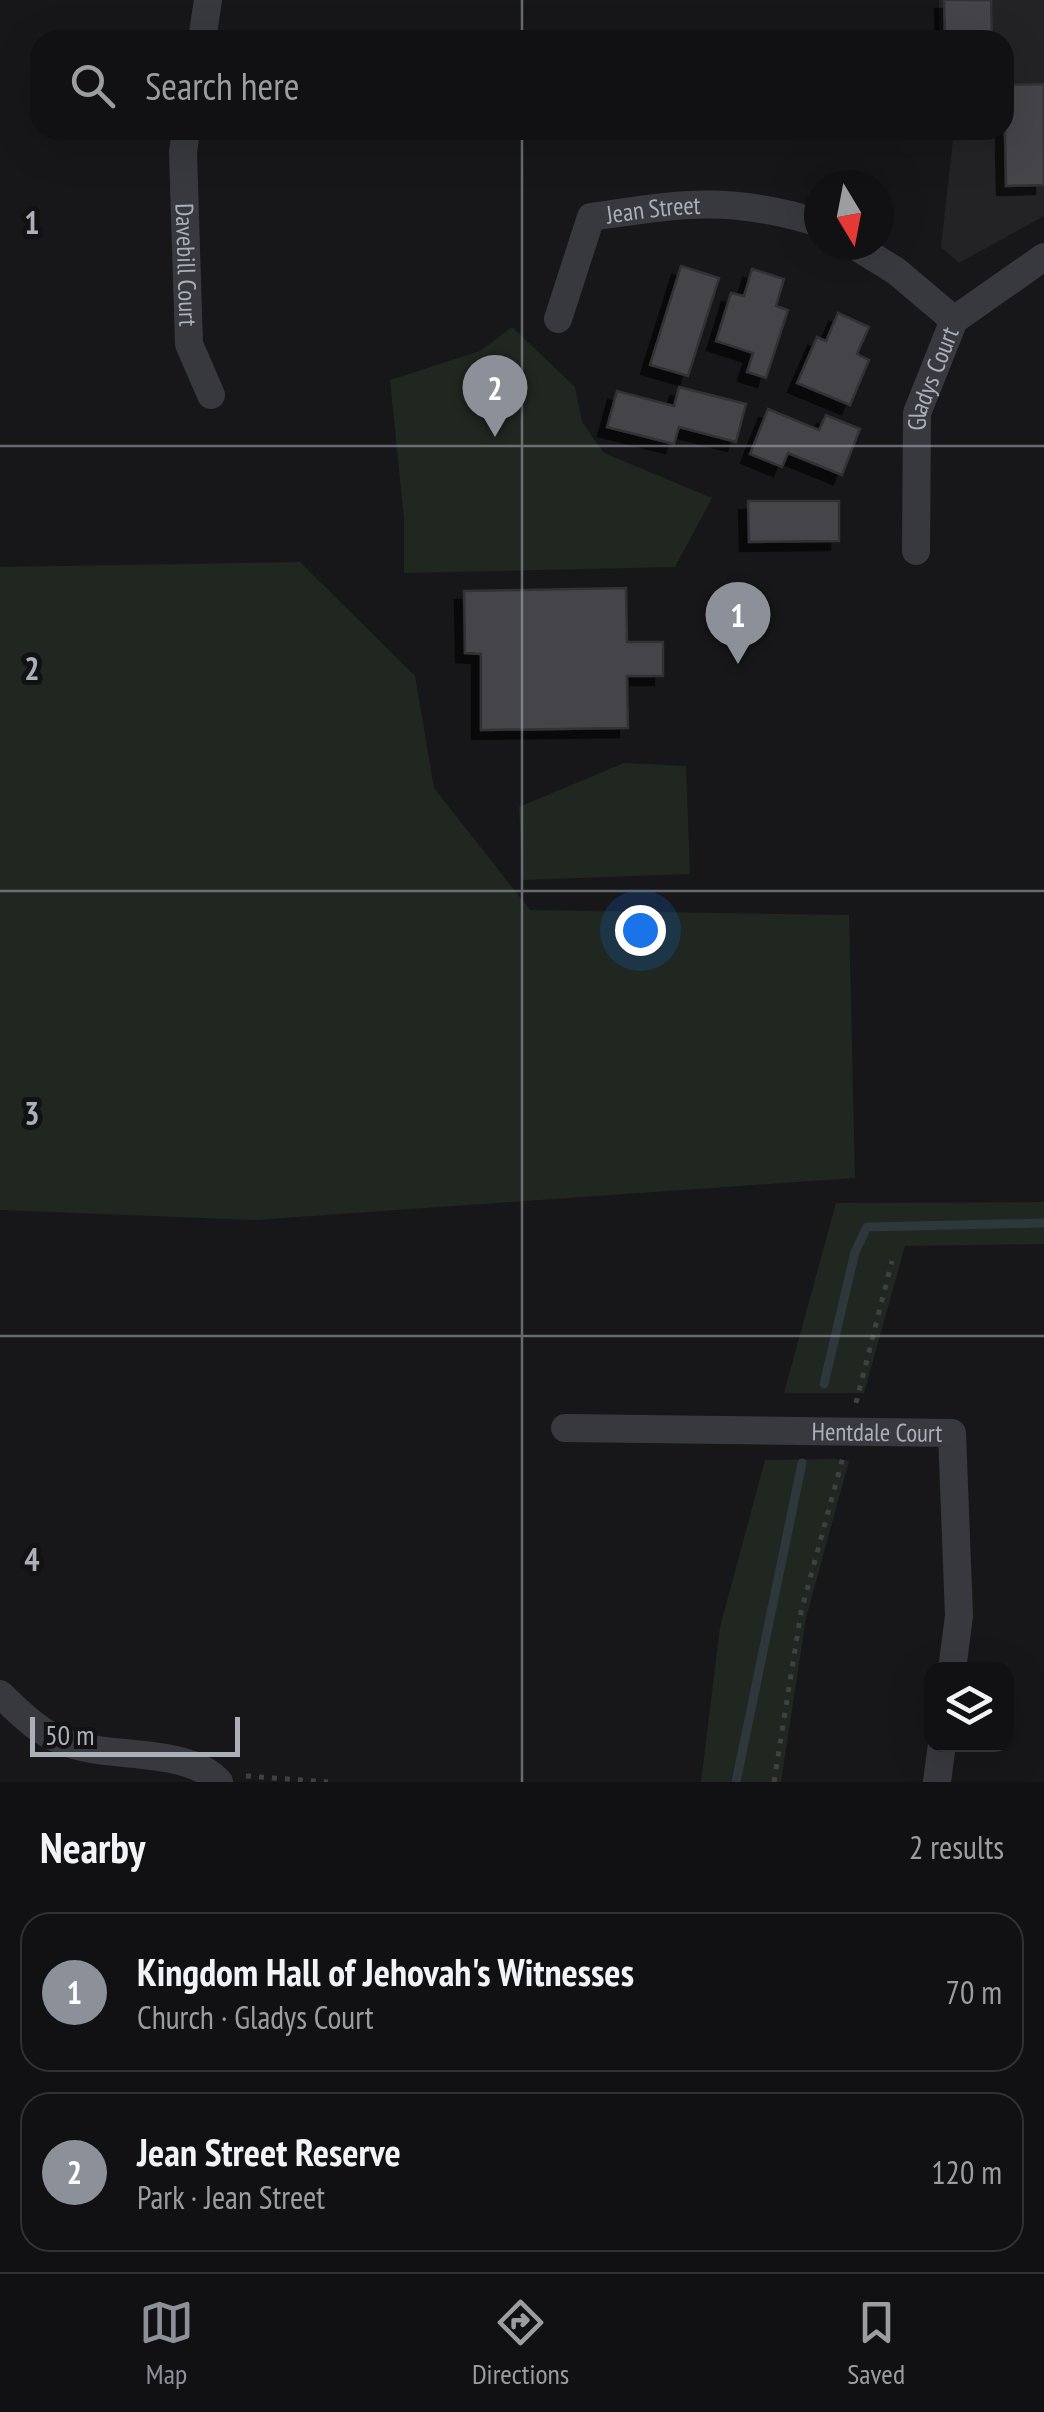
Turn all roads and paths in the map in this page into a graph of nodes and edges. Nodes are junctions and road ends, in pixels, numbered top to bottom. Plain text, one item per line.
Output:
1 (208, 0) edge
2 (204, 30) edge
3 (185, 140) edge
4 (804, 219) edge
5 (1044, 257) edge
6 (878, 260) edge
7 (558, 319) dead end
8 (954, 320) junction
9 (211, 394) dead end
10 (916, 550) dead end
11 (892, 1261) dead end
12 (854, 1412) dead end
13 (565, 1428) dead end
14 (846, 1444) dead end
15 (953, 1662) edge
16 (0, 1694) edge
17 (941, 1752) edge
18 (218, 1781) edge
19 (328, 1782) edge
20 (774, 1782) edge
21 (937, 1782) edge

1 - 2 street
3 - 9 street, Davebill Court
4 - 7 street, Jean Street
5 - 8 street, Gladys Court
6 - 8 street
8 - 10 street, Gladys Court
11 - 12 path
13 - 15 street, Hentdale Court
14 - 20 path
16 - 18 street
17 - 21 street
18 - 19 path

